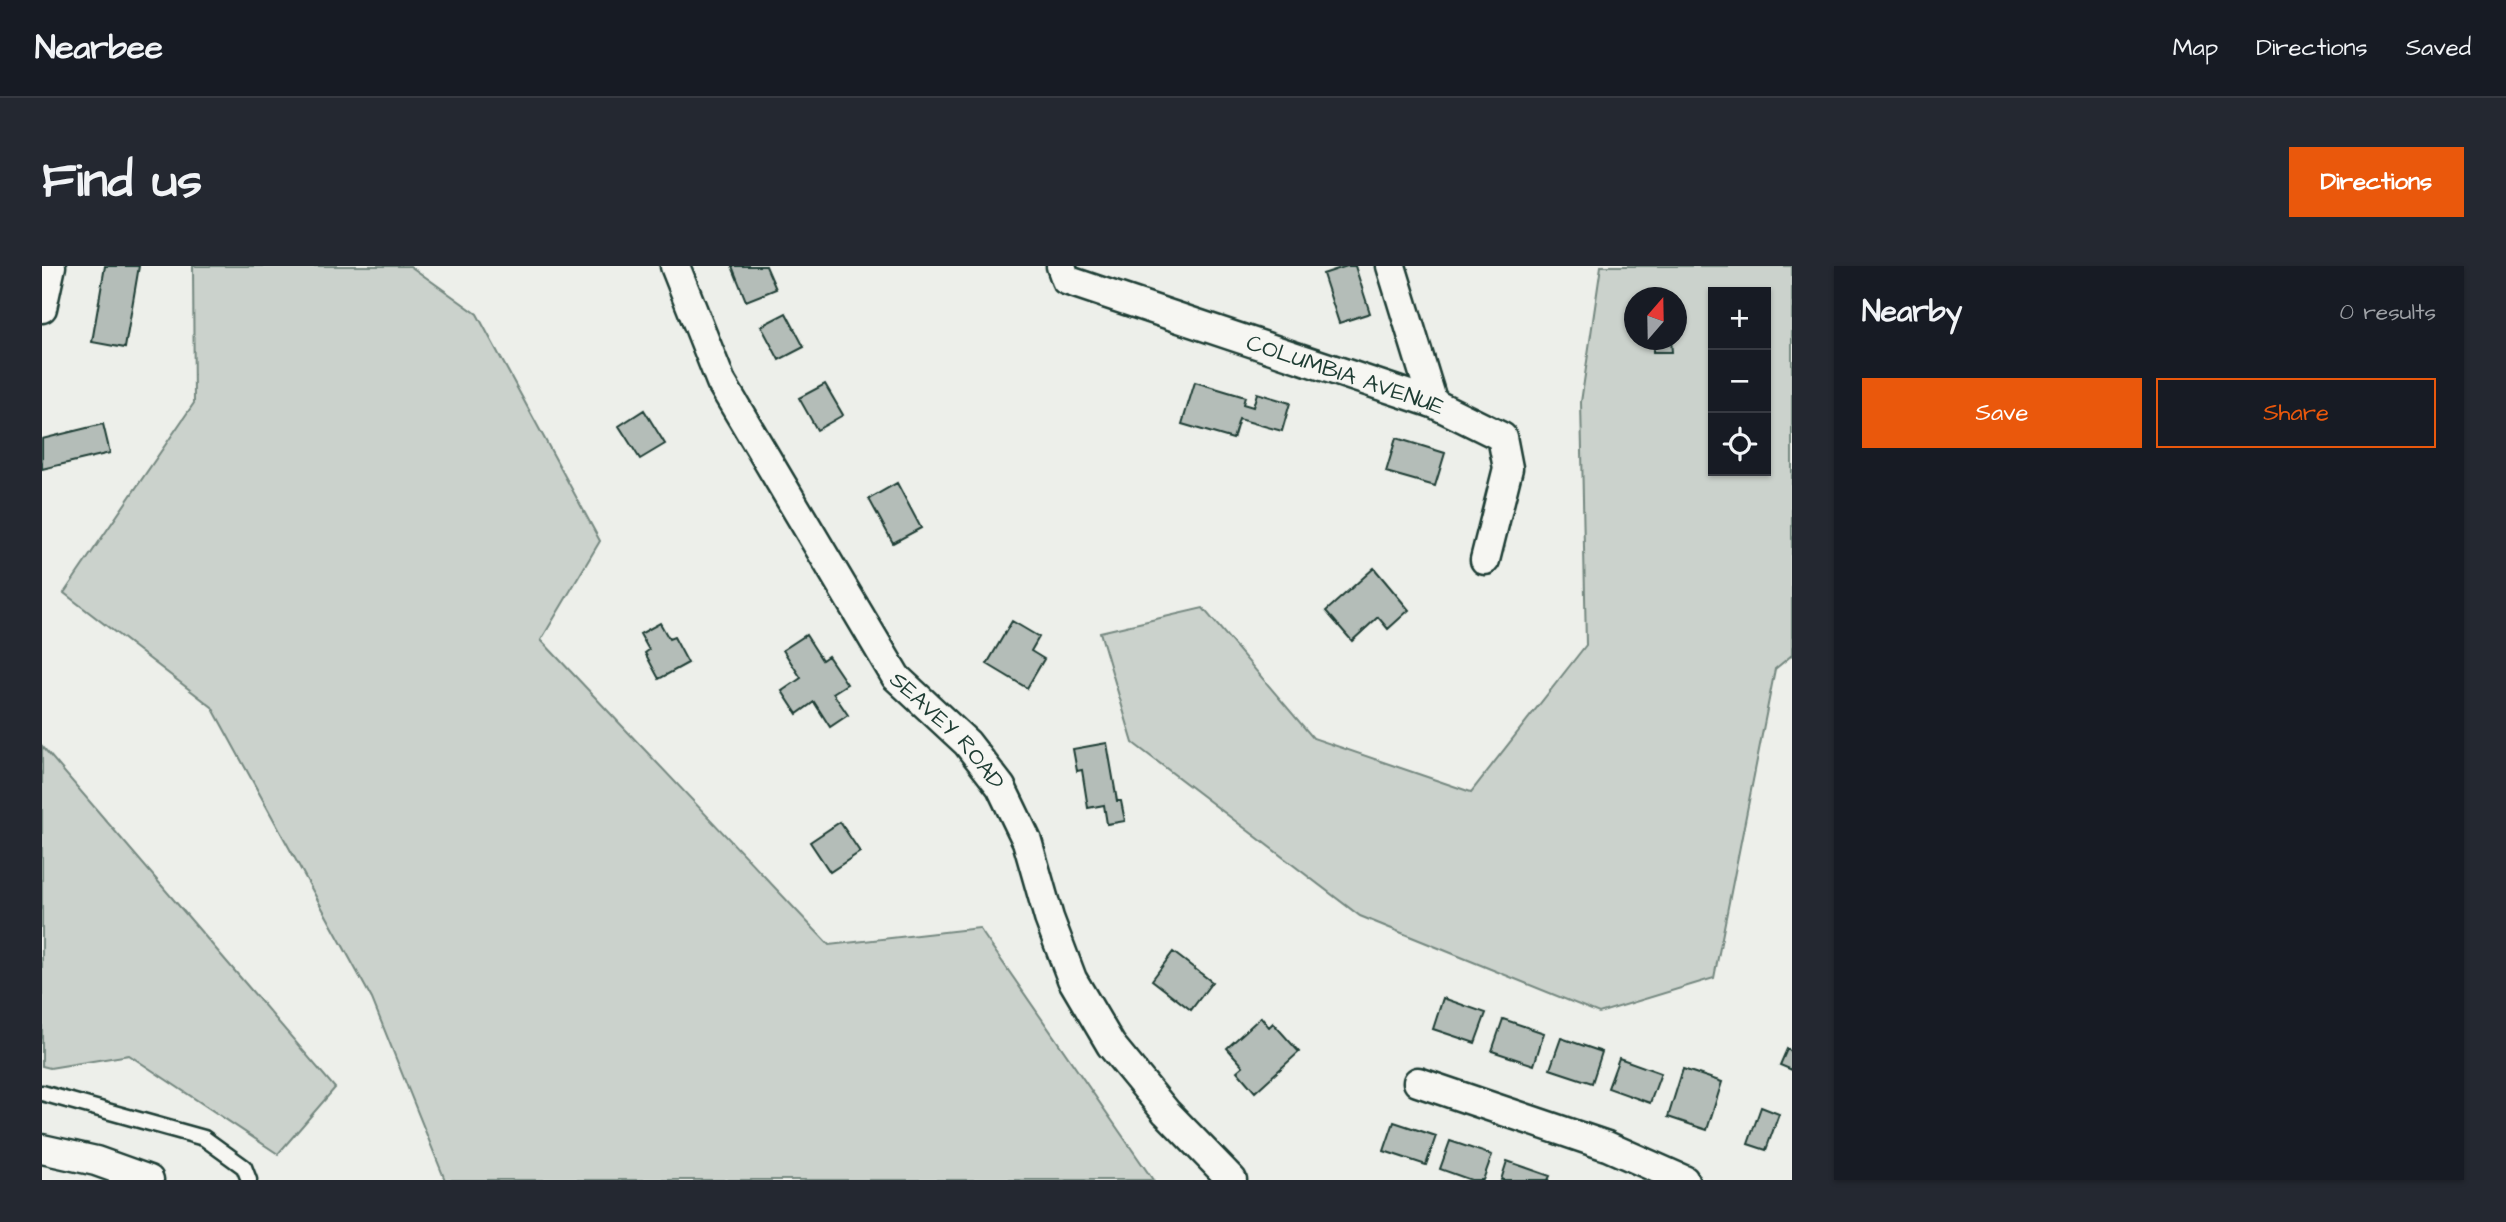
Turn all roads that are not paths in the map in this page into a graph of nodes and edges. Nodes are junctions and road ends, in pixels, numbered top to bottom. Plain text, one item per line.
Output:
1 (51, 266) edge
2 (675, 266) edge
3 (1391, 266) edge
4 (1064, 273) edge
5 (42, 308) edge
6 (1433, 403) junction
7 (1485, 560) dead end
8 (1418, 1082) dead end
9 (42, 1093) edge
10 (42, 1149) edge
11 (149, 1180) edge
12 (248, 1180) edge
13 (1232, 1180) edge
14 (1684, 1180) edge

1 - 5 street
2 - 13 street, SEAVEY ROAD
3 - 6 street
4 - 6 street, COLUMBIA AVENUE
6 - 7 street, COLUMBIA AVENUE
8 - 14 street
9 - 12 lane
10 - 11 street

